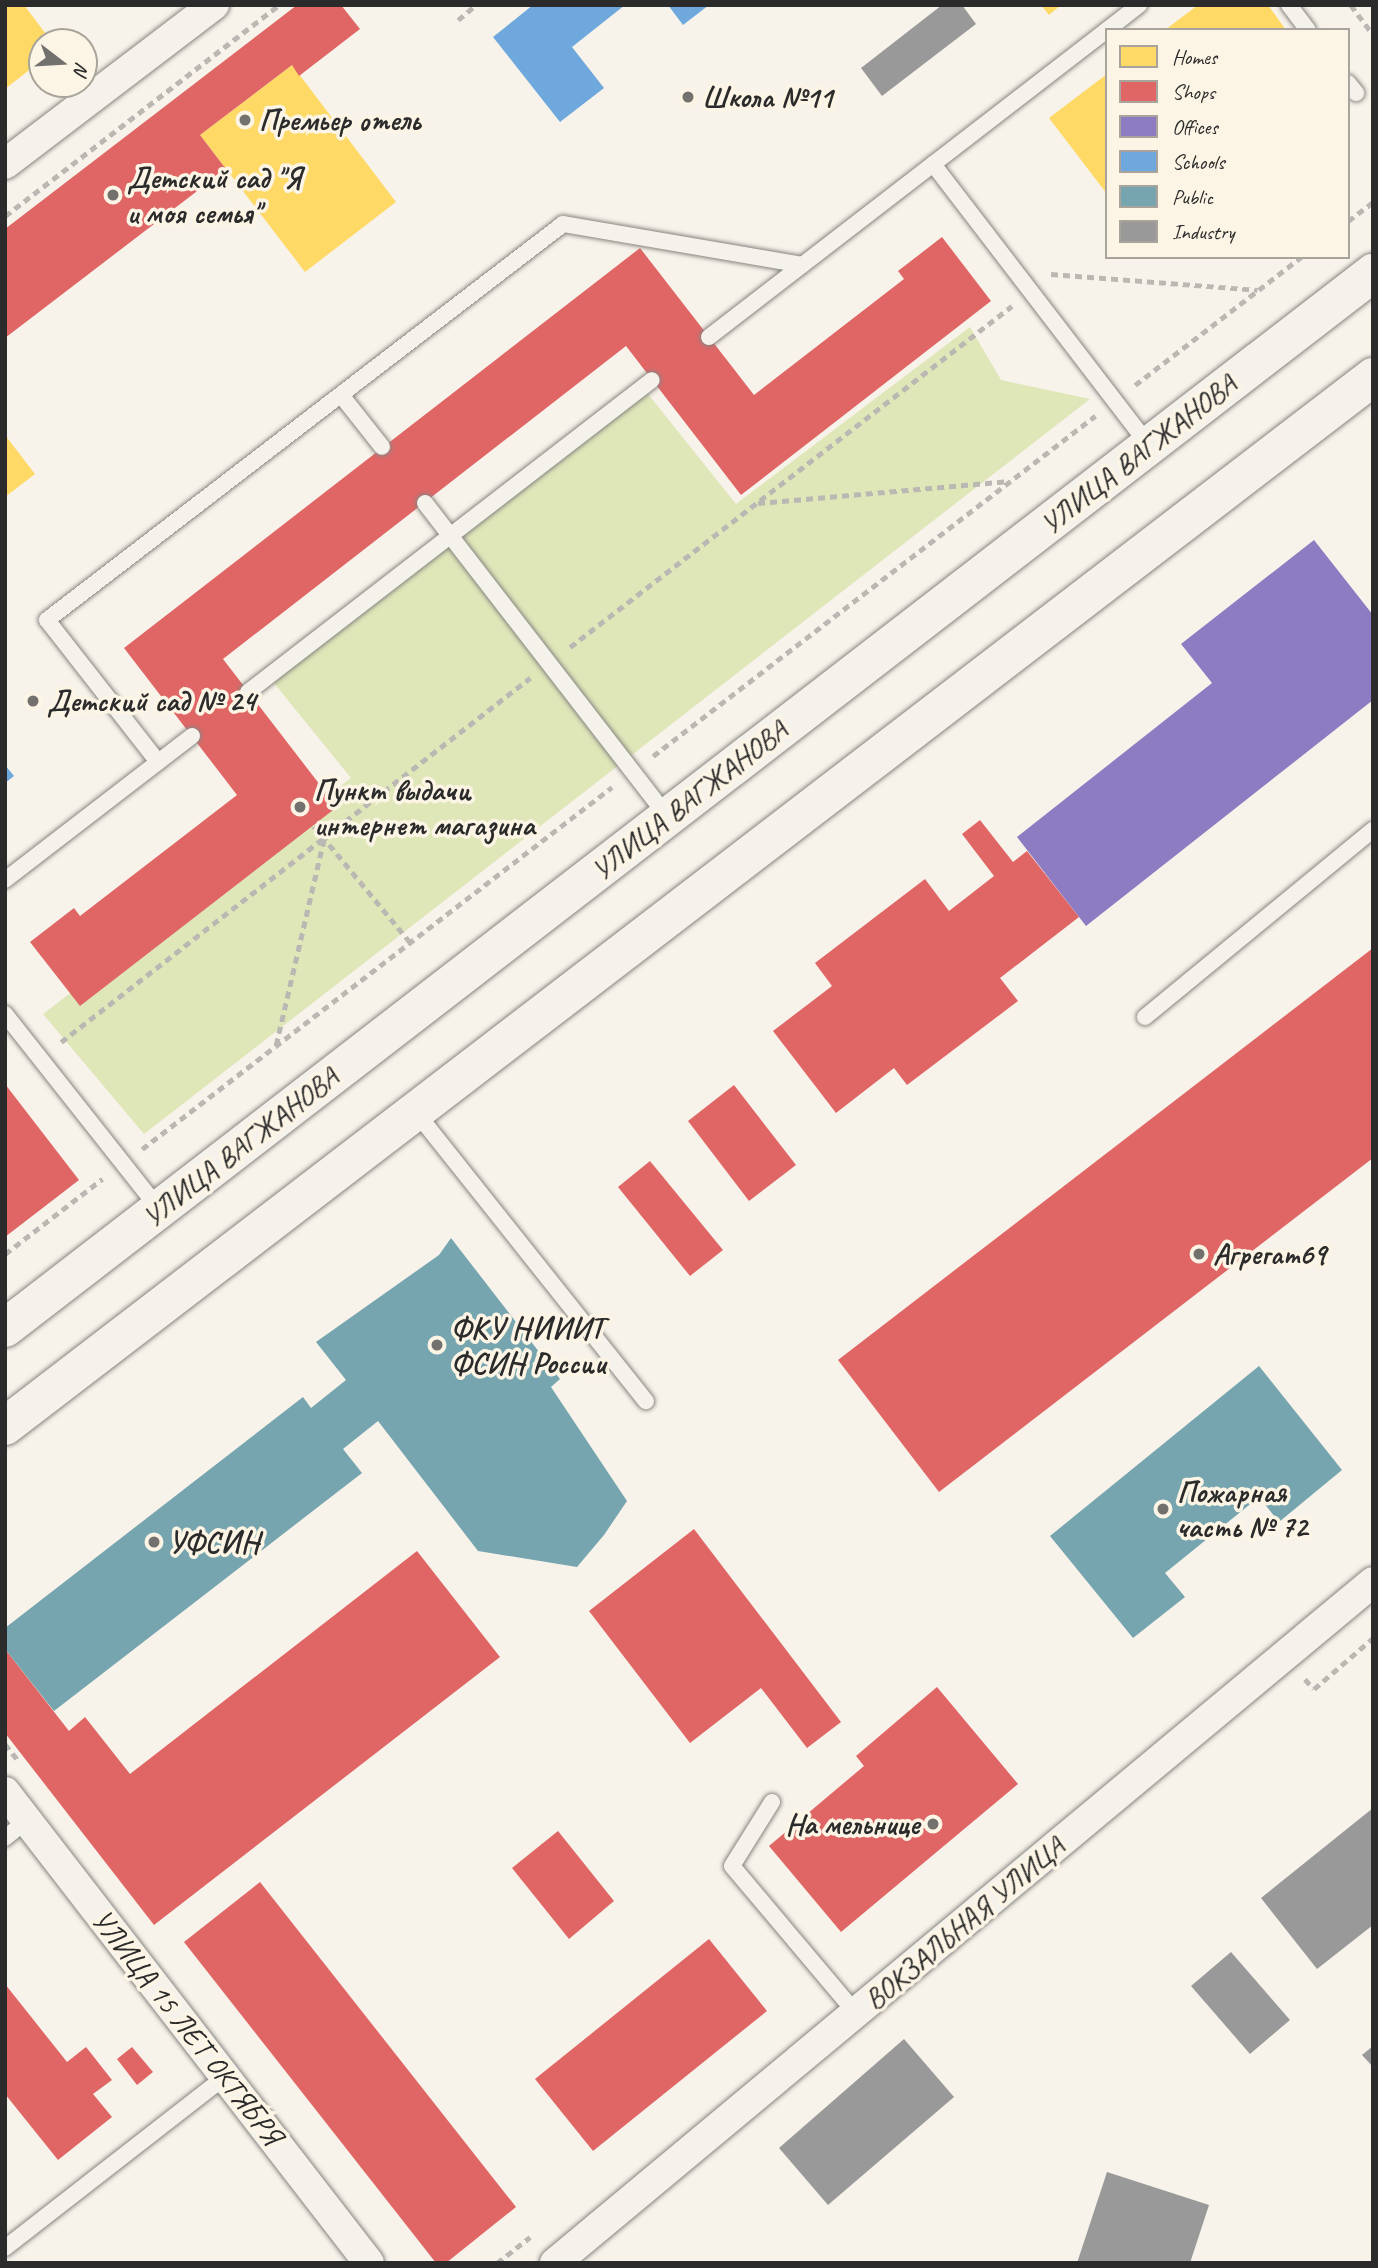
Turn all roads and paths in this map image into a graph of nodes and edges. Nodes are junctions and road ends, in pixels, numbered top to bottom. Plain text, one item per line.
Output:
1 (214, 5) edge
2 (279, 5) edge
3 (476, 5) edge
4 (1139, 5) edge
5 (1289, 5) edge
6 (1351, 5) edge
7 (458, 20) dead end
8 (1110, 28) edge
9 (1306, 28) edge
10 (1105, 32) edge
11 (1373, 34) edge
12 (5, 164) edge
13 (933, 164) junction
14 (1373, 202) edge
15 (5, 216) edge
16 (1350, 219) edge
17 (802, 265) junction
18 (1373, 273) edge
19 (1258, 290) dead end
20 (1031, 291) junction
21 (709, 337) dead end
22 (1373, 377) edge
23 (652, 380) dead end
24 (341, 394) junction
25 (1150, 445) junction
26 (382, 447) dead end
27 (1010, 481) dead end
28 (425, 503) dead end
29 (757, 503) dead end
30 (450, 536) junction
31 (248, 692) dead end
32 (192, 736) dead end
33 (158, 762) junction
34 (668, 817) junction
35 (314, 825) dead end
36 (1373, 830) edge
37 (324, 838) junction
38 (5, 880) edge
39 (411, 942) dead end
40 (5, 1014) edge
41 (1145, 1017) dead end
42 (11, 1034) edge
43 (275, 1046) dead end
44 (415, 1111) junction
45 (159, 1209) junction
46 (5, 1328) edge
47 (646, 1401) dead end
48 (5, 1426) edge
49 (1373, 1583) edge
50 (5, 1792) edge
51 (772, 1802) dead end
52 (16, 1829) edge
53 (856, 2013) junction
54 (225, 2077) junction
55 (5, 2248) edge
56 (369, 2263) edge
57 (555, 2263) edge

1 - 12 street
2 - 15 path
3 - 7 path
4 - 8 lane
5 - 9 lane
6 - 11 path
10 - 13 lane
13 - 17 lane
13 - 20 lane
14 - 16 path
17 - 21 lane
17 - 24 lane
18 - 25 main road, УЛИЦА ВАГЖАНОВА
19 - 20 path
20 - 25 lane
22 - 44 main road
23 - 30 lane
24 - 26 lane
24 - 33 lane
25 - 34 main road, УЛИЦА ВАГЖАНОВА
27 - 29 path
28 - 30 lane
30 - 31 lane
30 - 34 lane
32 - 33 lane
33 - 38 lane
34 - 45 main road, УЛИЦА ВАГЖАНОВА
35 - 37 path
36 - 41 lane
37 - 39 path
37 - 43 path
40 - 42 lane
42 - 45 lane
44 - 47 lane
44 - 48 main road
45 - 46 main road, УЛИЦА ВАГЖАНОВА
49 - 53 street, ВОКЗАЛЬНАЯ УЛИЦА
50 - 52 street, УЛИЦА 15 ЛЕТ ОКТЯБРЯ
51 - 53 lane
52 - 54 street, УЛИЦА 15 ЛЕТ ОКТЯБРЯ
53 - 57 street, ВОКЗАЛЬНАЯ УЛИЦА
54 - 55 lane
54 - 56 street, УЛИЦА 15 ЛЕТ ОКТЯБРЯ

